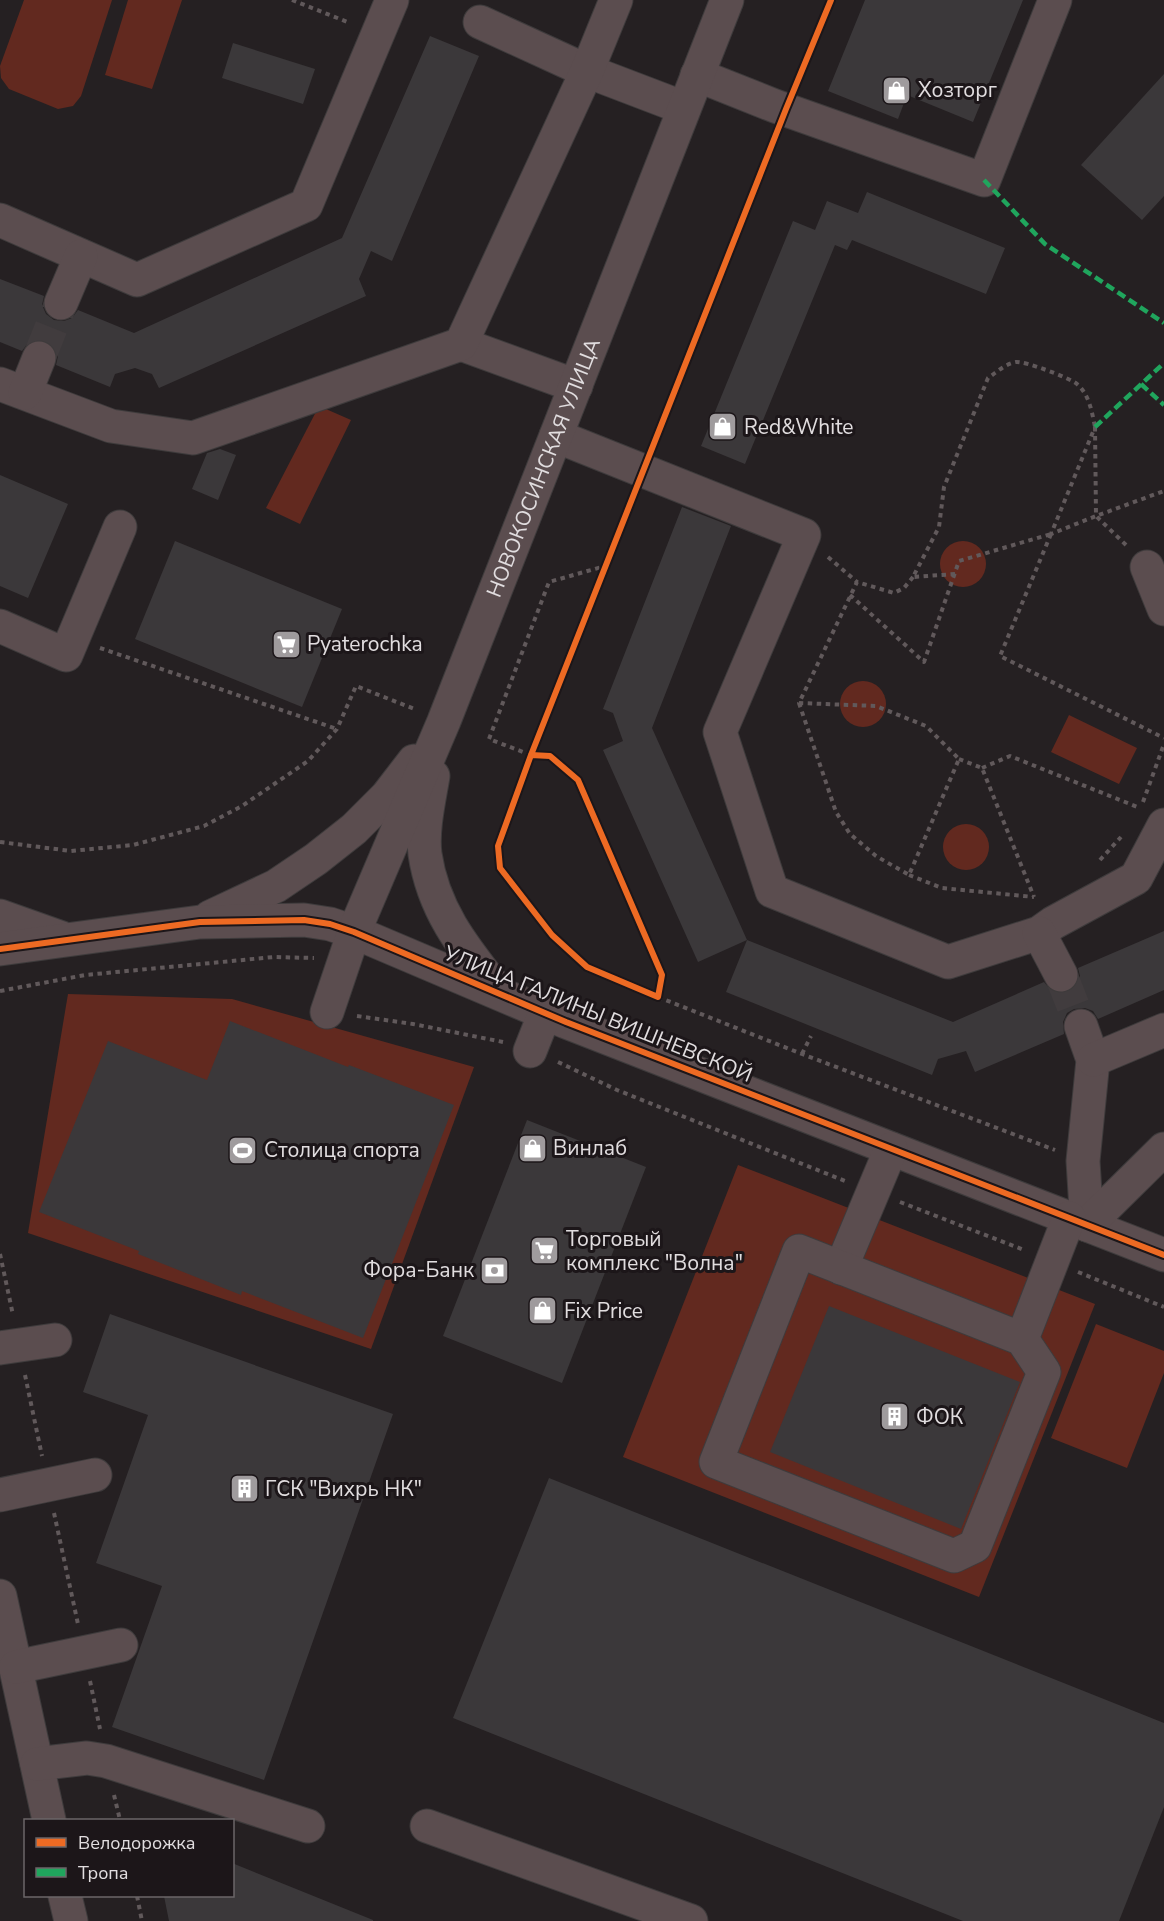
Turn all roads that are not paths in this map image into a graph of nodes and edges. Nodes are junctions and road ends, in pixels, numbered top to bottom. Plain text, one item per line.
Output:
1 (392, 0) edge
2 (616, 0) edge
3 (727, 0) edge
4 (1055, 0) edge
5 (480, 22) dead end
6 (587, 71) junction
7 (697, 75) junction
8 (684, 108) junction
9 (0, 220) edge
10 (81, 256) junction
11 (61, 303) tunnel mouth
12 (461, 344) junction
13 (39, 358) tunnel mouth
14 (576, 386) junction
15 (12, 389) edge
16 (556, 436) junction
17 (120, 528) dead end
18 (1147, 567) road end
19 (1164, 609) edge
20 (0, 626) edge
21 (431, 716) junction
22 (1146, 817) edge
23 (0, 916) edge
24 (200, 921) junction
25 (1046, 928) junction
26 (67, 940) junction
27 (349, 945) junction
28 (0, 949) edge
29 (1061, 975) tunnel mouth
30 (501, 995) junction
31 (327, 1012) road end
32 (544, 1013) junction
33 (1081, 1026) tunnel mouth
34 (1164, 1030) edge
35 (530, 1051) road end
36 (1093, 1060) junction
37 (891, 1149) junction
38 (1164, 1149) edge
39 (1078, 1221) junction
40 (1164, 1255) edge
41 (841, 1268) junction
42 (1022, 1339) junction
43 (55, 1340) dead end
44 (10, 1347) edge
45 (94, 1475) dead end
46 (0, 1495) edge
47 (1, 1609) edge
48 (121, 1645) dead end
49 (16, 1667) junction
50 (37, 1764) junction
51 (49, 1819) edge
52 (308, 1826) dead end
53 (427, 1826) dead end
54 (691, 1921) edge

1 - 10 street
2 - 6 street
3 - 7 street, НОВОКОСИНСКАЯ УЛИЦА
4 - 7 street
5 - 6 street
6 - 8 street
6 - 12 street
7 - 8 street, НОВОКОСИНСКАЯ УЛИЦА
8 - 14 street, НОВОКОСИНСКАЯ УЛИЦА
9 - 10 street
10 - 11 street
12 - 14 street
12 - 15 street
13 - 15 street
14 - 16 street, НОВОКОСИНСКАЯ УЛИЦА
16 - 21 street, НОВОКОСИНСКАЯ УЛИЦА
16 - 25 street
17 - 20 street
18 - 19 street
21 - 24 street
21 - 27 street, НОВОКОСИНСКАЯ УЛИЦА
21 - 30 street
22 - 25 street
23 - 26 street
24 - 26 street, УЛИЦА ГАЛИНЫ ВИШНЕВСКОЙ
24 - 27 street, УЛИЦА ГАЛИНЫ ВИШНЕВСКОЙ
25 - 29 street
26 - 28 street, УЛИЦА ГАЛИНЫ ВИШНЕВСКОЙ
27 - 30 street, УЛИЦА ГАЛИНЫ ВИШНЕВСКОЙ
27 - 31 street, НОВОКОСИНСКАЯ УЛИЦА
30 - 32 street, УЛИЦА ГАЛИНЫ ВИШНЕВСКОЙ
32 - 35 street
32 - 37 street, УЛИЦА ГАЛИНЫ ВИШНЕВСКОЙ
33 - 36 street
34 - 36 street
36 - 39 street
37 - 39 street, УЛИЦА ГАЛИНЫ ВИШНЕВСКОЙ
37 - 41 street
38 - 39 street
39 - 40 street, УЛИЦА ГАЛИНЫ ВИШНЕВСКОЙ
39 - 42 street
41 - 42 street
41 - 42 street
43 - 44 street
45 - 46 street
47 - 49 street
48 - 49 street
49 - 50 street
50 - 51 street
50 - 52 street
53 - 54 street

